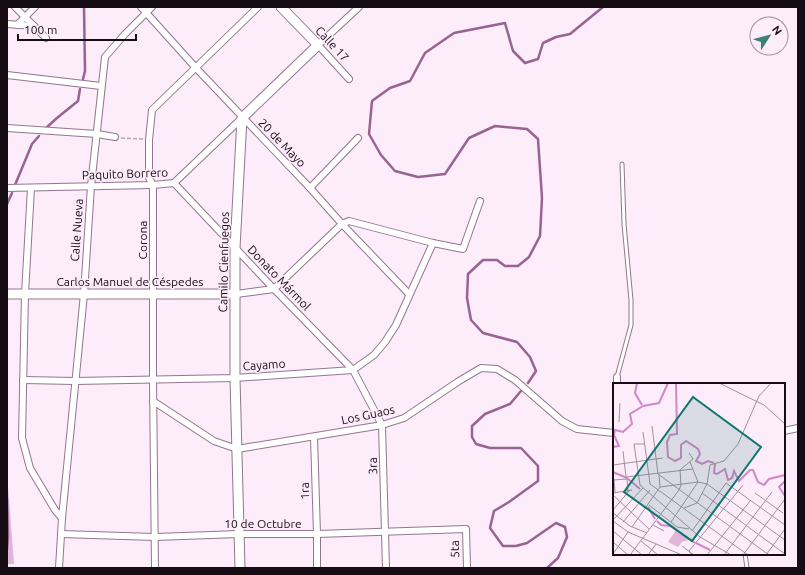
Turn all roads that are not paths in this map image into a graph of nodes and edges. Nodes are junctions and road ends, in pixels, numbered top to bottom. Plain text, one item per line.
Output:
1 (15, 7) edge
2 (35, 7) edge
3 (142, 7) edge
4 (152, 7) edge
5 (258, 7) edge
6 (281, 7) edge
7 (359, 7) edge
8 (146, 13) junction
9 (25, 16) junction
10 (7, 24) edge
11 (17, 25) junction
12 (34, 26) junction
13 (46, 38) dead end
14 (318, 45) junction
15 (196, 68) junction
16 (7, 75) edge
17 (349, 79) dead end
18 (101, 86) junction
19 (242, 118) junction
20 (7, 128) edge
21 (97, 134) junction
22 (115, 137) road end
23 (358, 138) dead end
24 (622, 164) dead end
25 (174, 183) junction
26 (153, 185) junction
27 (91, 186) junction
28 (7, 188) edge
29 (31, 188) junction
30 (310, 188) junction
31 (480, 201) dead end
32 (342, 224) junction
33 (433, 243) junction
34 (235, 248) junction
35 (274, 289) junction
36 (7, 294) edge
37 (25, 294) junction
38 (84, 294) junction
39 (154, 294) junction
40 (236, 294) junction
41 (409, 294) junction
42 (353, 370) junction
43 (617, 377) joint
44 (235, 378) junction
45 (24, 380) junction
46 (153, 380) junction
47 (75, 381) junction
48 (617, 383) edge
49 (153, 401) junction
50 (382, 425) junction
51 (798, 428) edge
52 (785, 431) edge
53 (613, 432) edge
54 (314, 437) junction
55 (237, 449) junction
56 (62, 518) junction
57 (466, 529) joint
58 (386, 532) junction
59 (61, 534) junction
60 (239, 534) junction
61 (317, 534) junction
62 (154, 537) junction
63 (745, 555) edge
64 (59, 568) edge
65 (155, 568) edge
66 (240, 568) edge
67 (317, 568) edge
68 (386, 568) edge
69 (467, 568) edge
70 (747, 568) edge

1 - 9 street
2 - 9 street
3 - 8 street, 20 de Mayo
4 - 8 street, Calle Nueva
5 - 15 street, Corona
6 - 14 street, Calle 17
7 - 14 street
8 - 15 street, 20 de Mayo
8 - 18 street, Calle Nueva
9 - 11 street
9 - 12 street
10 - 11 street
11 - 12 street
12 - 13 street
14 - 17 street, Calle 17
14 - 19 street
15 - 19 street, 20 de Mayo
15 - 26 street, Corona
16 - 18 street
18 - 21 street, Calle Nueva
19 - 25 street, Paquito Borrero
19 - 30 street, 20 de Mayo
19 - 34 street, Camilo Cienfuegos
20 - 21 street
21 - 22 street
21 - 27 street, Calle Nueva
23 - 30 street
24 - 43 lane
25 - 26 street, Paquito Borrero
25 - 34 street, Donato Mármol
26 - 27 street, Paquito Borrero
26 - 39 street, Corona
27 - 29 street, Paquito Borrero
27 - 38 street, Calle Nueva
28 - 29 street, Paquito Borrero
29 - 37 street
30 - 32 street, 20 de Mayo
31 - 33 street
32 - 33 street
32 - 35 street
32 - 41 street, 20 de Mayo
33 - 41 street
34 - 35 street, Donato Mármol
34 - 40 street, Camilo Cienfuegos
35 - 40 street, Carlos Manuel de Céspedes
35 - 42 street, Donato Mármol
36 - 37 street, Carlos Manuel de Céspedes
37 - 38 street, Carlos Manuel de Céspedes
37 - 45 street
38 - 39 street, Carlos Manuel de Céspedes
38 - 47 street, Calle Nueva
39 - 40 street, Carlos Manuel de Céspedes
39 - 46 street, Corona
40 - 44 street, Camilo Cienfuegos
41 - 42 street
42 - 44 street, Cayamo
42 - 50 street, 3ra
43 - 48 street
44 - 46 street, Cayamo
44 - 55 street, Camilo Cienfuegos
45 - 47 street, Cayamo
45 - 56 street
46 - 47 street, Cayamo
46 - 49 street, Corona
47 - 56 street, Calle Nueva
49 - 55 street
49 - 62 street, Corona
50 - 53 street, Los Guaos
50 - 54 street, Los Guaos
50 - 58 street, 3ra
51 - 52 street
54 - 55 street, Los Guaos
54 - 61 street, 1ra
55 - 60 street, Camilo Cienfuegos
56 - 59 street, Calle Nueva
57 - 58 street, 10 de Octubre
57 - 69 street, 5ta
58 - 61 street, 10 de Octubre
58 - 68 street, 3ra
59 - 62 street, 10 de Octubre
59 - 64 street, Calle Nueva
60 - 61 street, 10 de Octubre
60 - 62 street, 10 de Octubre
60 - 66 street, Camilo Cienfuegos
61 - 67 street, 1ra
62 - 65 street, Corona
63 - 70 lane

